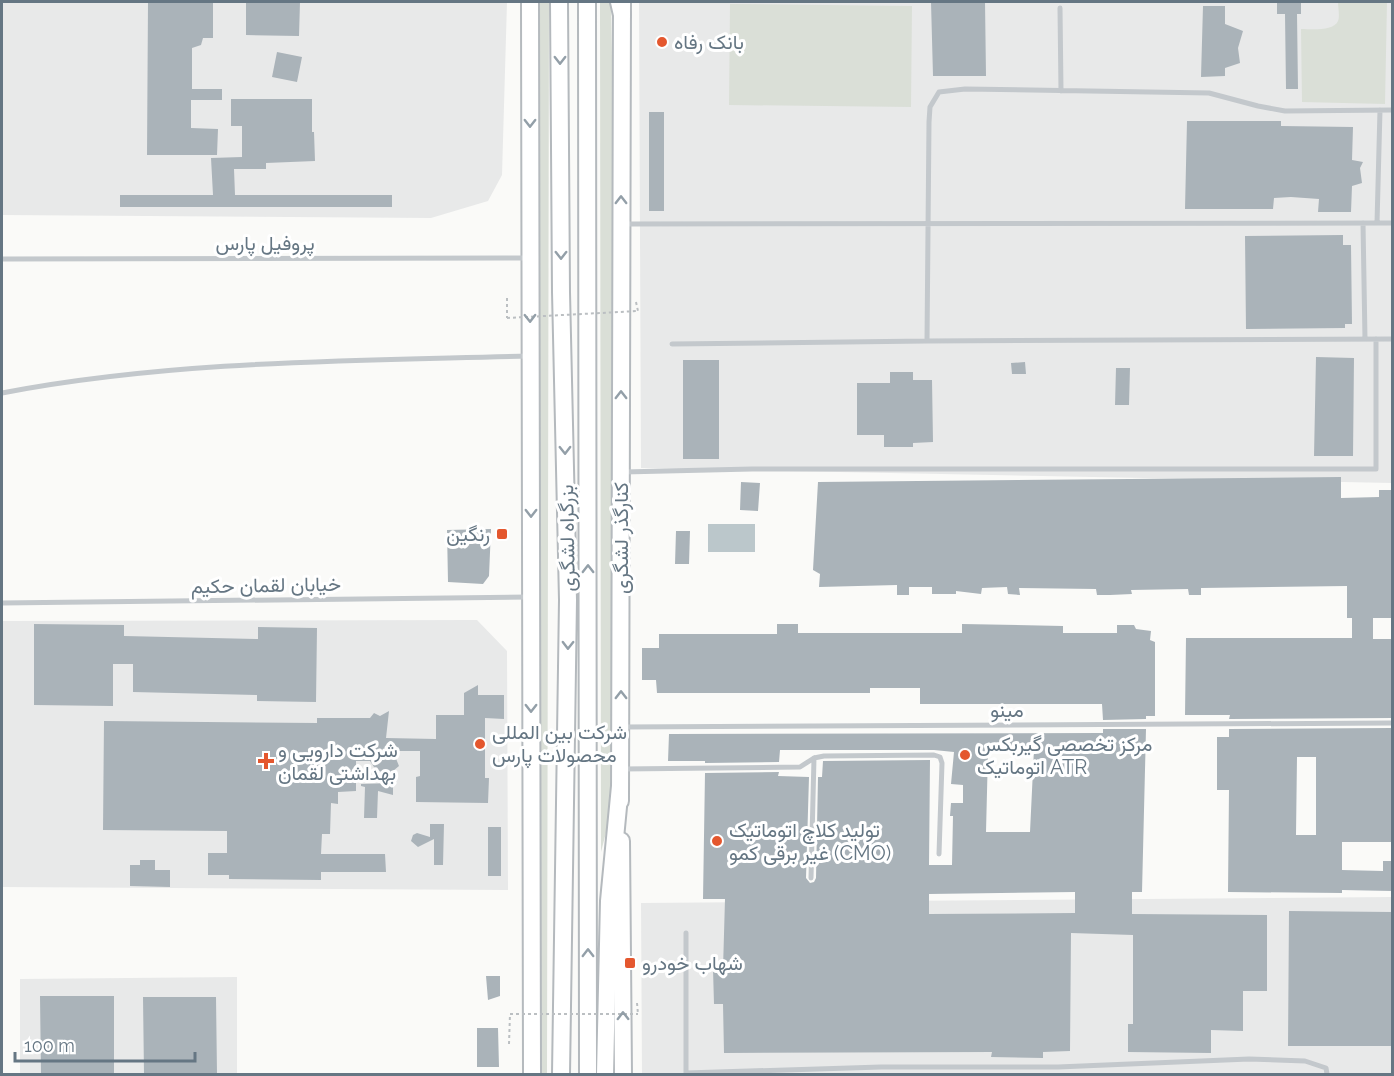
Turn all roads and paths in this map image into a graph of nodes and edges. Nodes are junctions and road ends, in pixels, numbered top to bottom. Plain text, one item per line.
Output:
1 (530, 2) edge
2 (559, 2) edge
3 (587, 2) edge
4 (621, 6) edge
5 (1060, 8) dead end
6 (1061, 91) junction
7 (1380, 110) junction
8 (1392, 110) edge
9 (1363, 223) junction
10 (1377, 223) junction
11 (1392, 223) edge
12 (620, 224) junction
13 (928, 224) junction
14 (530, 258) junction
15 (2, 259) edge
16 (507, 298) dead end
17 (638, 311) dead end
18 (1365, 339) junction
19 (1376, 339) junction
20 (1392, 339) edge
21 (927, 341) junction
22 (672, 344) dead end
23 (531, 356) junction
24 (2, 393) edge
25 (621, 472) junction
26 (531, 597) junction
27 (2, 603) edge
28 (1392, 723) edge
29 (621, 727) junction
30 (814, 758) junction
31 (620, 778) junction
32 (939, 854) dead end
33 (811, 878) dead end
34 (686, 933) dead end
35 (638, 1014) dead end
36 (508, 1044) dead end
37 (532, 1074) edge
38 (561, 1074) edge
39 (588, 1074) edge
40 (605, 1074) edge
41 (623, 1074) edge
42 (1327, 1074) edge

1 -> 14 main road
2 -> 38 main road, بزرگراه لشگری
39 -> 3 main road, بزرگراه لشگری
12 -> 4 main road, کنارگذر لشگری
5 - 6 lane
6 - 7 lane
6 - 13 lane
7 - 8 lane
7 - 10 lane
9 - 10 lane
9 - 13 lane
9 - 18 lane
10 - 11 lane
12 - 13 lane
25 -> 12 main road, کنارگذر لشگری
13 - 21 lane
14 - 15 lane, پروفیل پارس
14 -> 23 main road
16 - 17 path, bridge
18 - 19 lane
18 - 21 lane
19 - 20 lane
19 - 25 lane
21 - 22 lane
23 - 24 lane
23 -> 26 main road
29 -> 25 main road, کنارگذر لشگری
26 - 27 lane, خیابان لقمان حکیم
26 -> 37 main road
28 - 29 lane, مینو
29 - 31 main road, کنارگذر لشگری
30 - 31 lane
30 - 32 lane
30 - 33 lane
31 - 40 main road
41 -> 31 main road, کنارگذر لشگری
34 - 42 lane
35 - 36 path, bridge

